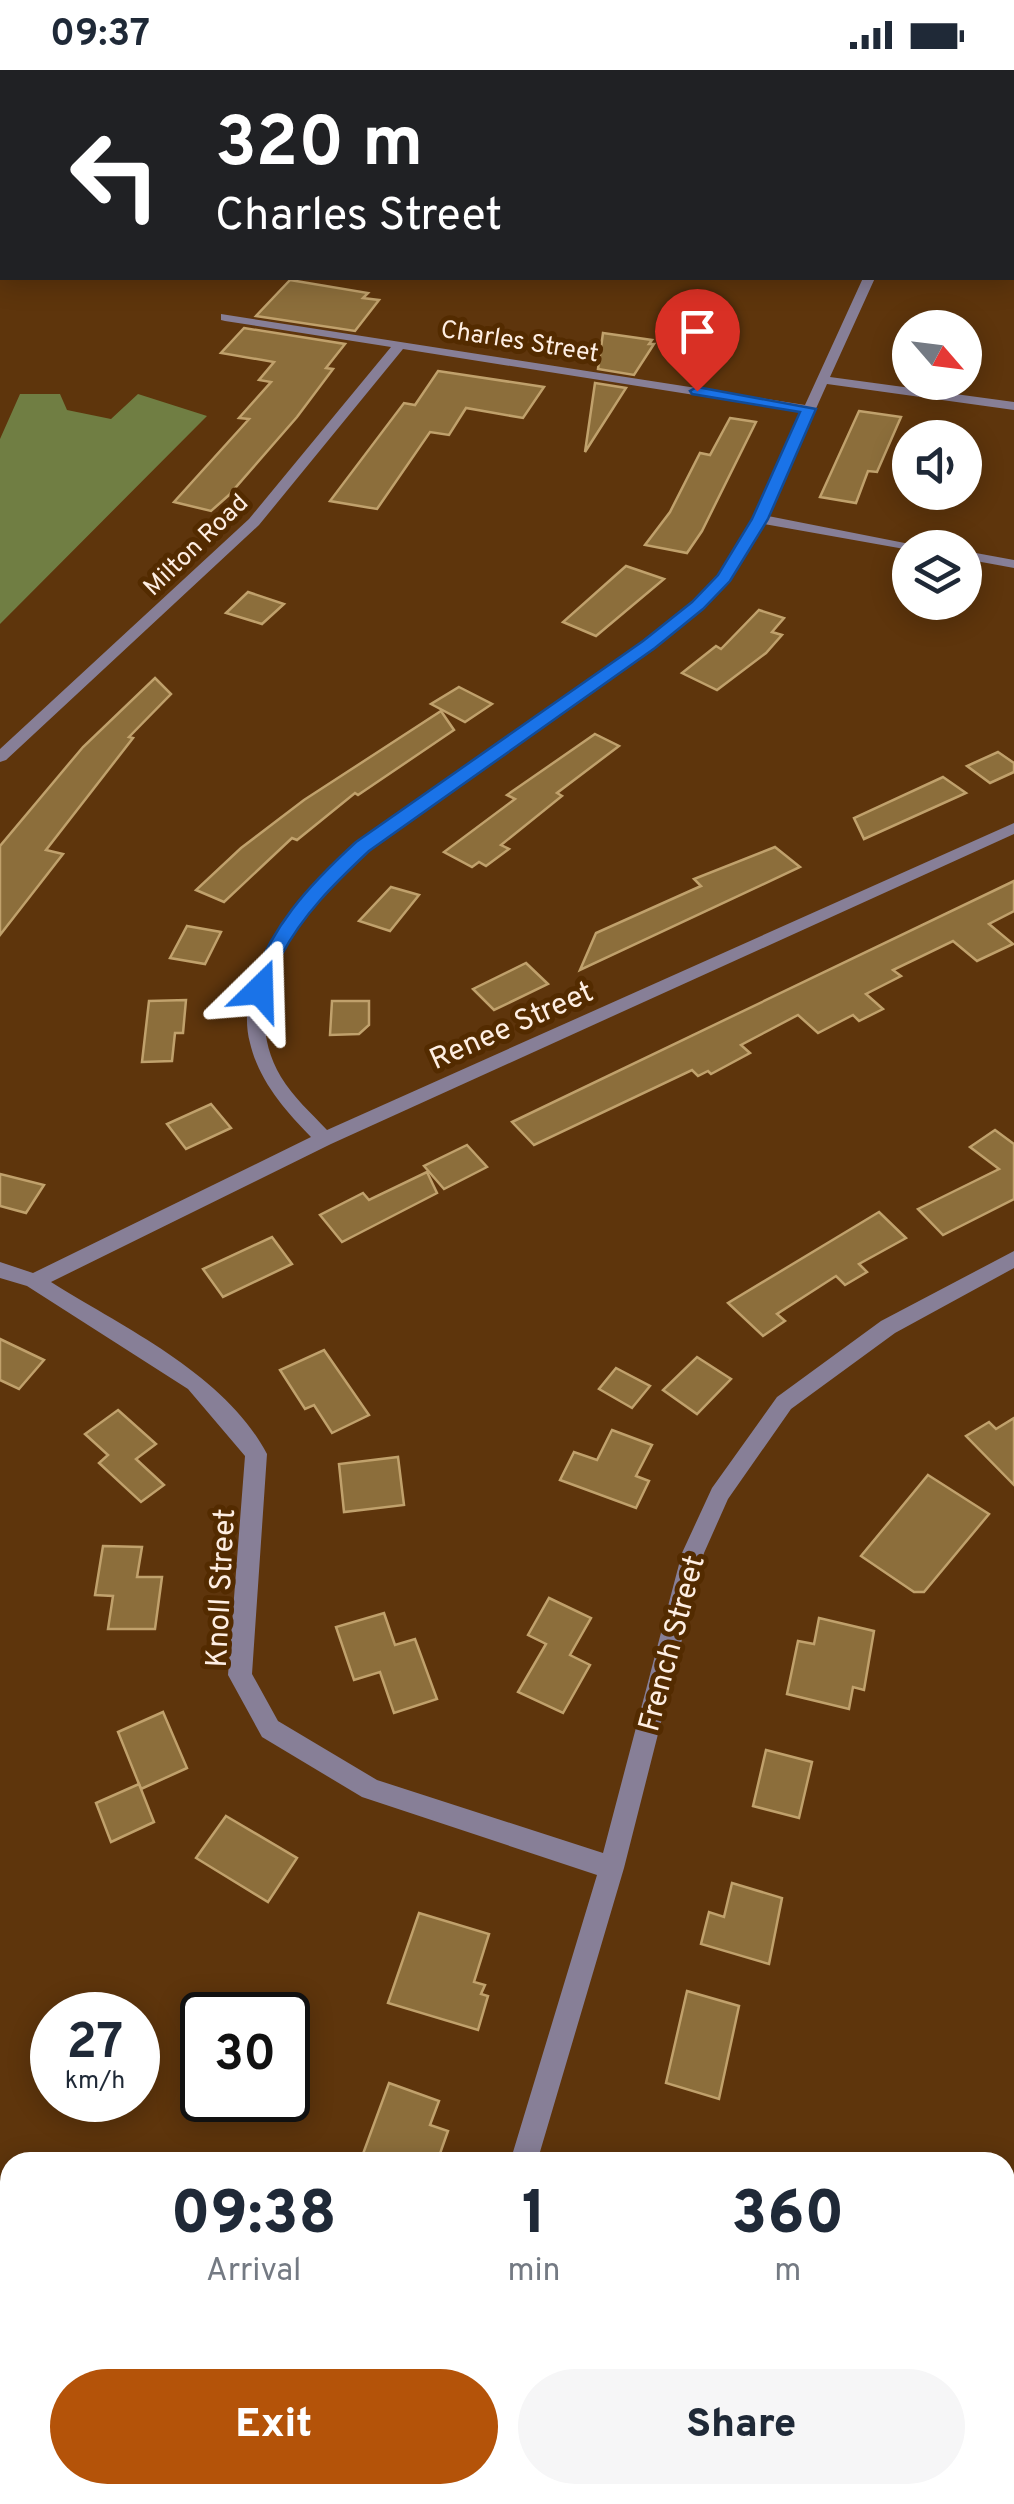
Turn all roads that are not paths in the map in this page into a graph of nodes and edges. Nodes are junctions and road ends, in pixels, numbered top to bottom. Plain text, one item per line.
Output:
1 (868, 280) edge
2 (225, 317) dead end
3 (400, 344) junction
4 (824, 380) junction
5 (1014, 406) edge
6 (808, 409) junction
7 (760, 519) junction
8 (892, 542) edge
9 (982, 558) edge
10 (1014, 564) edge
11 (0, 757) edge
12 (1014, 828) edge
13 (324, 1140) junction
14 (1014, 1259) edge
15 (0, 1270) edge
16 (34, 1281) junction
17 (612, 1868) junction
18 (526, 2152) edge

1 - 4 street
2 - 3 street, Charles Street
3 - 6 street, Charles Street
3 - 11 street, Milton Road
4 - 5 street
4 - 6 street
6 - 7 street
7 - 8 street
7 - 13 street
9 - 10 street
12 - 13 street, Renee Street
13 - 16 street, Renee Street
14 - 17 street, French Street
15 - 16 street, Knoll Street
16 - 17 street, Knoll Street
17 - 18 street, French Street

